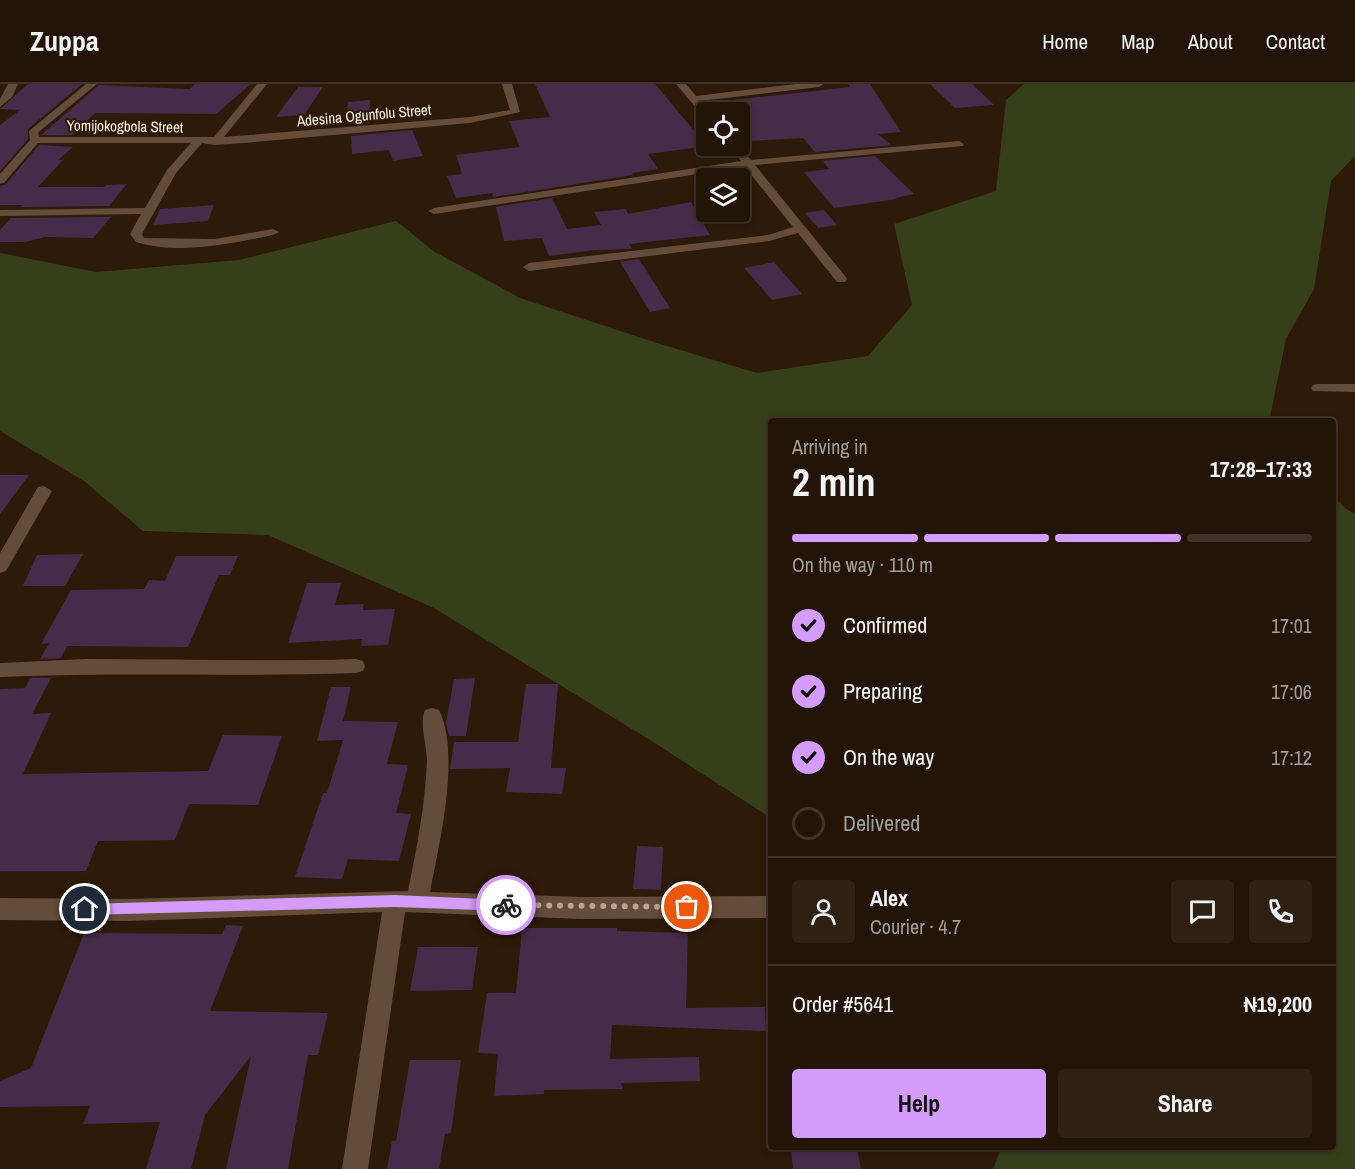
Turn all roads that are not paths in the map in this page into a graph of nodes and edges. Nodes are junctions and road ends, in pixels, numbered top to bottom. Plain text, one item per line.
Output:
1 (13, 84) edge
2 (92, 84) edge
3 (262, 84) edge
4 (507, 84) edge
5 (681, 84) edge
6 (819, 84) edge
7 (693, 99) junction
8 (696, 102) edge
9 (0, 104) edge
10 (35, 140) junction
11 (198, 142) junction
12 (215, 142) junction
13 (959, 144) dead end
14 (743, 156) edge
15 (750, 163) junction
16 (0, 180) edge
17 (150, 211) junction
18 (434, 212) dead end
19 (0, 213) edge
20 (802, 228) junction
21 (273, 232) dead end
22 (530, 267) dead end
23 (842, 279) dead end
24 (1318, 388) dead end
25 (1355, 388) edge
26 (44, 491) dead end
27 (0, 567) edge
28 (356, 666) dead end
29 (0, 670) edge
30 (432, 716) dead end
31 (406, 902) junction
32 (768, 908) edge
33 (0, 909) edge
34 (355, 1169) edge

1 - 9 street
2 - 10 street
3 - 12 street
4 - 12 street, Adesina Ogunfolu Street
5 - 7 street
6 - 7 street
7 - 8 street
10 - 11 street, Yomijokogbola Street
10 - 16 street
11 - 12 street, Yomijokogbola Street
11 - 17 street
13 - 15 street
14 - 15 street
15 - 18 street
15 - 20 street
17 - 19 street
17 - 21 street
20 - 22 street
20 - 23 street
24 - 25 street
26 - 27 street
28 - 29 street
30 - 31 street
31 - 32 street
31 - 33 street
31 - 34 street

